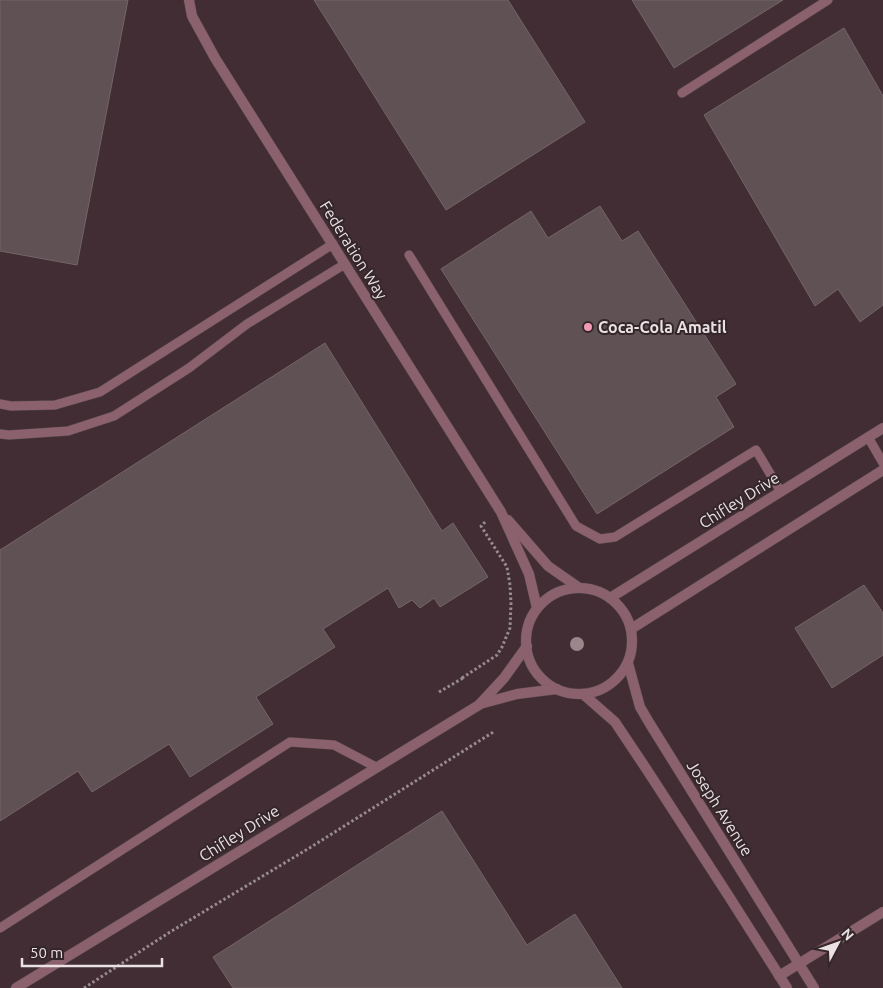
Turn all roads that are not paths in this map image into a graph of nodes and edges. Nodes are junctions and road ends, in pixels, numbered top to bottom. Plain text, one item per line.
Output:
1 (188, 0) edge
2 (828, 0) edge
3 (682, 93) dead end
4 (333, 244) junction
5 (409, 255) dead end
6 (345, 264) junction
7 (0, 404) edge
8 (883, 428) edge
9 (0, 434) edge
10 (868, 437) junction
11 (883, 463) edge
12 (883, 470) edge
13 (781, 492) junction
14 (501, 512) junction
15 (578, 587) junction
16 (610, 598) junction
17 (537, 608) junction
18 (631, 629) junction
19 (526, 646) junction
20 (628, 663) junction
21 (557, 689) junction
22 (583, 694) junction
23 (479, 704) junction
24 (376, 767) junction
25 (883, 912) edge
26 (0, 928) edge
27 (800, 964) junction
28 (779, 976) junction
29 (16, 988) edge
30 (787, 988) edge
31 (814, 988) edge

1 - 4 street, Federation Way
2 - 3 lane
4 - 6 street, Federation Way
4 - 7 lane
5 - 13 lane
6 - 9 lane
6 - 14 street, Federation Way
8 - 10 street, Chifley Drive
10 - 11 lane
10 - 13 street, Chifley Drive
12 - 18 street
13 - 16 street, Chifley Drive
14 - 15 street, Federation Way
14 - 17 street, Federation Way
15 - 16 street
15 - 17 street
16 - 18 street
17 - 19 street
18 - 20 street
19 - 21 street
19 - 23 street, Chifley Drive
20 - 22 street
20 - 27 street, Joseph Avenue
21 - 22 street
21 - 23 street, Chifley Drive
22 - 28 street
23 - 24 street, Chifley Drive
24 - 26 lane
24 - 29 street, Chifley Drive
25 - 27 street
27 - 28 street
27 - 31 street, Joseph Avenue
28 - 30 street

